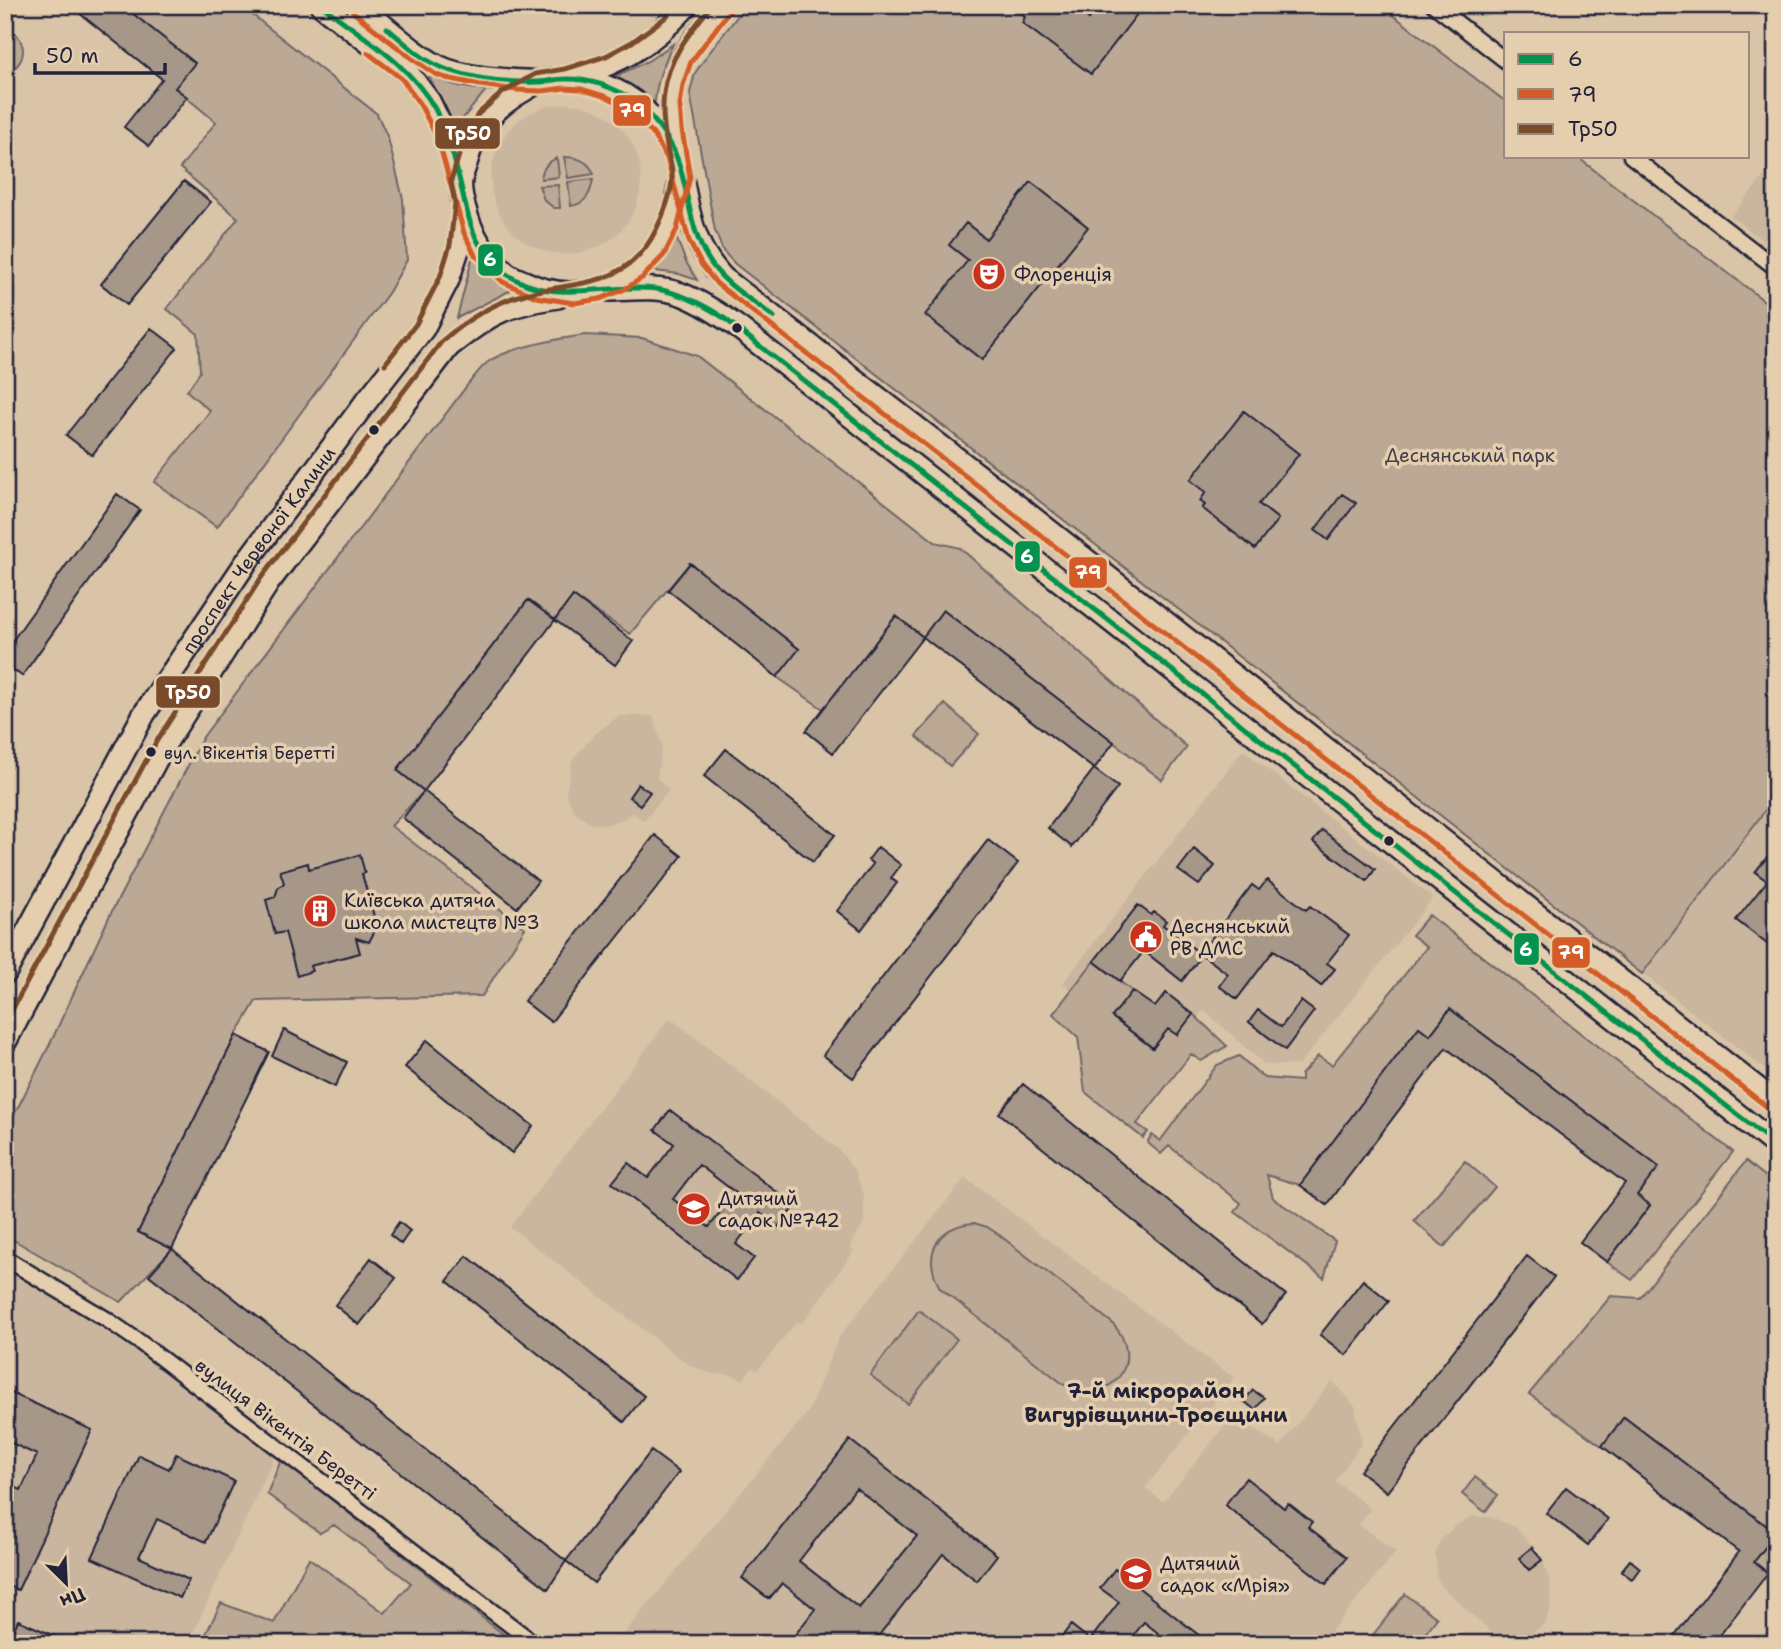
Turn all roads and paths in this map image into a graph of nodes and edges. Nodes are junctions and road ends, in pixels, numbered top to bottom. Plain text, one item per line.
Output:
1 (321, 5) edge
2 (359, 5) edge
3 (687, 5) edge
4 (723, 5) edge
5 (1434, 5) edge
6 (1504, 59) edge
7 (567, 78) junction
8 (539, 82) junction
9 (1634, 158) edge
10 (679, 167) junction
11 (460, 183) junction
12 (464, 204) junction
13 (1776, 268) edge
14 (597, 291) junction
15 (573, 294) junction
16 (5, 973) edge
17 (5, 1042) edge
18 (1776, 1103) edge
19 (1776, 1146) edge
20 (5, 1258) edge
21 (535, 1644) edge

1 - 11 main road
2 - 8 main road
3 - 7 main road
4 - 10 main road
5 - 6 street
7 - 8 main road
7 - 10 main road
8 - 11 main road
9 - 13 street
10 - 14 main road
10 - 18 main road
11 - 12 main road
12 - 15 main road
12 - 16 main road, проспект Червоної Калини
14 - 15 main road
14 - 19 main road
15 - 17 main road, проспект Червоної Калини
20 - 21 street, вулиця Вікентія Беретті

